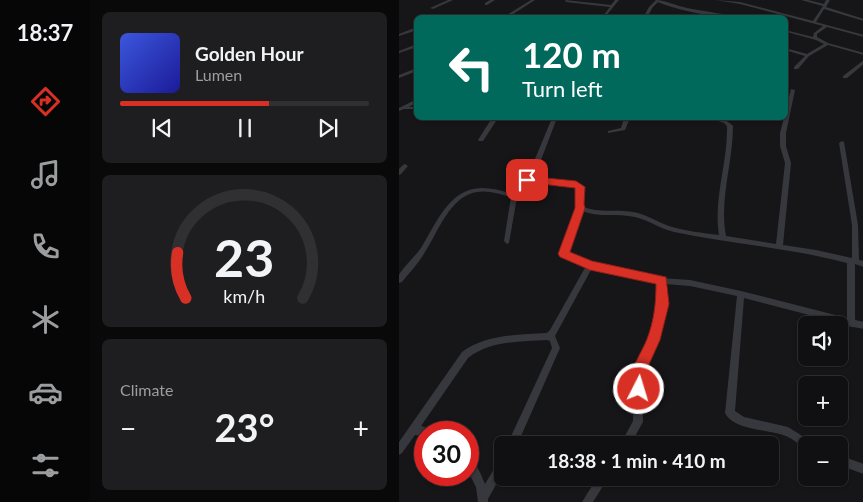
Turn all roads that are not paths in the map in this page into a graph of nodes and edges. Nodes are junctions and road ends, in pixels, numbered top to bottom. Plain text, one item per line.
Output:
1 (451, 0) edge
2 (493, 0) edge
3 (533, 0) edge
4 (567, 0) edge
5 (617, 0) edge
6 (658, 0) edge
7 (717, 0) edge
8 (803, 0) edge
9 (828, 0) edge
10 (486, 4) dead end
11 (611, 6) junction
12 (824, 6) junction
13 (432, 8) dead end
14 (509, 15) edge
15 (606, 15) edge
16 (646, 15) edge
17 (713, 15) edge
18 (787, 15) edge
19 (788, 15) edge
20 (863, 20) edge
21 (814, 22) junction
22 (826, 26) junction
23 (414, 29) edge
24 (789, 32) dead end
25 (399, 35) edge
26 (863, 36) edge
27 (816, 38) junction
28 (827, 44) junction
29 (414, 46) edge
30 (788, 50) edge
31 (399, 52) edge
32 (863, 54) edge
33 (809, 55) junction
34 (863, 61) edge
35 (796, 68) dead end
36 (414, 70) edge
37 (399, 77) edge
38 (845, 77) dead end
39 (793, 90) dead end
40 (414, 102) edge
41 (414, 108) edge
42 (401, 109) edge
43 (788, 112) edge
44 (494, 120) edge
45 (554, 120) edge
46 (626, 120) edge
47 (720, 120) edge
48 (786, 120) edge
49 (610, 132) dead end
50 (481, 140) dead end
51 (842, 143) dead end
52 (405, 166) dead end
53 (399, 173) edge
54 (527, 180) junction
55 (514, 196) junction
56 (580, 208) junction
57 (723, 237) junction
58 (507, 241) dead end
59 (779, 246) junction
60 (857, 262) edge
61 (590, 265) junction
62 (399, 280) edge
63 (661, 281) junction
64 (741, 294) junction
65 (851, 324) junction
66 (863, 326) edge
67 (548, 336) junction
68 (412, 430) joint
69 (516, 436) edge
70 (630, 436) edge
71 (798, 438) edge
72 (399, 450) edge
73 (848, 463) edge
74 (863, 469) edge
75 (494, 479) edge
76 (479, 486) edge
77 (598, 486) edge
78 (483, 500) edge
79 (587, 502) edge

1 - 13 street
2 - 10 street
3 - 14 street
4 - 11 street
5 - 11 street
6 - 16 street
6 - 17 street
7 - 18 street
8 - 12 street
9 - 12 street
11 - 15 street
12 - 20 street
12 - 21 street
19 - 21 street
21 - 22 street
22 - 26 street
22 - 27 street
23 - 25 street
24 - 27 street
27 - 28 street
28 - 32 street
28 - 33 street
29 - 31 street
30 - 33 street
33 - 35 street
34 - 38 street
36 - 37 street
39 - 43 street
40 - 42 street
41 - 42 street
44 - 50 street
45 - 54 street
46 - 49 street
47 - 57 street
48 - 59 street
51 - 60 street
52 - 53 street
54 - 55 street
54 - 56 street
55 - 58 street
55 - 62 street
56 - 57 street
56 - 61 street
57 - 59 street
59 - 60 street
60 - 65 street
61 - 63 street
61 - 67 street
63 - 64 street
63 - 70 street
64 - 65 street
64 - 71 street
65 - 66 street
67 - 68 street
67 - 69 street
68 - 72 street
73 - 74 street
75 - 78 street
76 - 78 street
77 - 79 street

